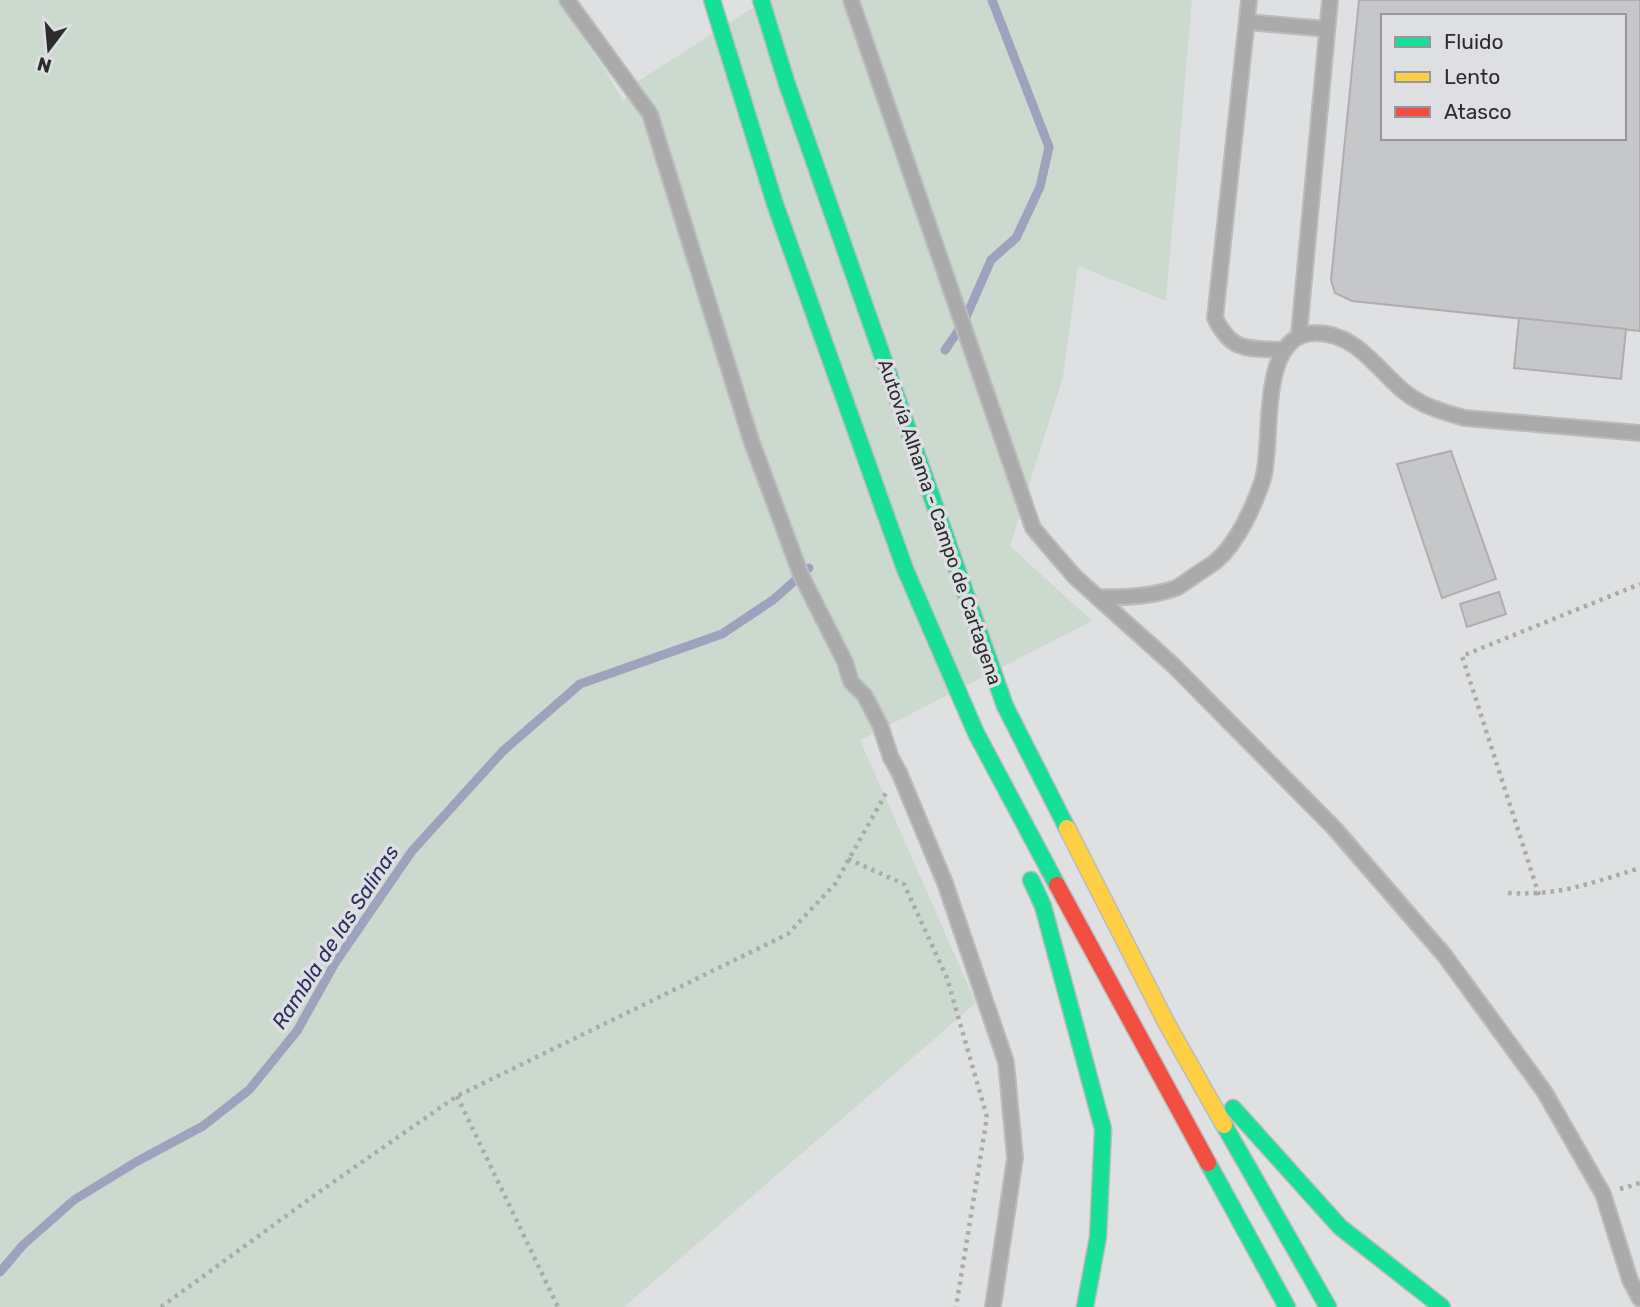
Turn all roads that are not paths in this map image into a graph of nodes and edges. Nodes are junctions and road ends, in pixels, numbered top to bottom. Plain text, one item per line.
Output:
1 (567, 0) edge
2 (712, 0) edge
3 (761, 0) edge
4 (851, 0) edge
5 (1249, 0) edge
6 (1330, 0) edge
7 (1247, 22) junction
8 (1327, 29) junction
9 (1299, 334) junction
10 (1282, 350) junction
11 (1640, 433) edge
12 (1097, 597) junction
13 (976, 733) junction
14 (993, 799) dead end
15 (1027, 871) dead end
16 (1167, 1024) junction
17 (1640, 1299) edge
18 (993, 1307) edge
19 (1085, 1307) edge
20 (1287, 1307) edge
21 (1328, 1307) edge
22 (1442, 1307) edge

1 - 18 lane
2 - 13 highway, Autovía Alhama - Campo de Cartagena
3 - 16 highway, Autovía Alhama - Campo de Cartagena
4 - 12 lane
5 - 7 lane
6 - 8 lane
7 - 8 lane
7 - 10 lane
8 - 9 lane
9 - 10 lane
9 - 11 lane
10 - 12 lane
12 - 17 lane
13 - 14 highway
13 - 20 highway, Autovía Alhama - Campo de Cartagena
15 - 19 highway
16 - 21 highway
16 - 22 highway

